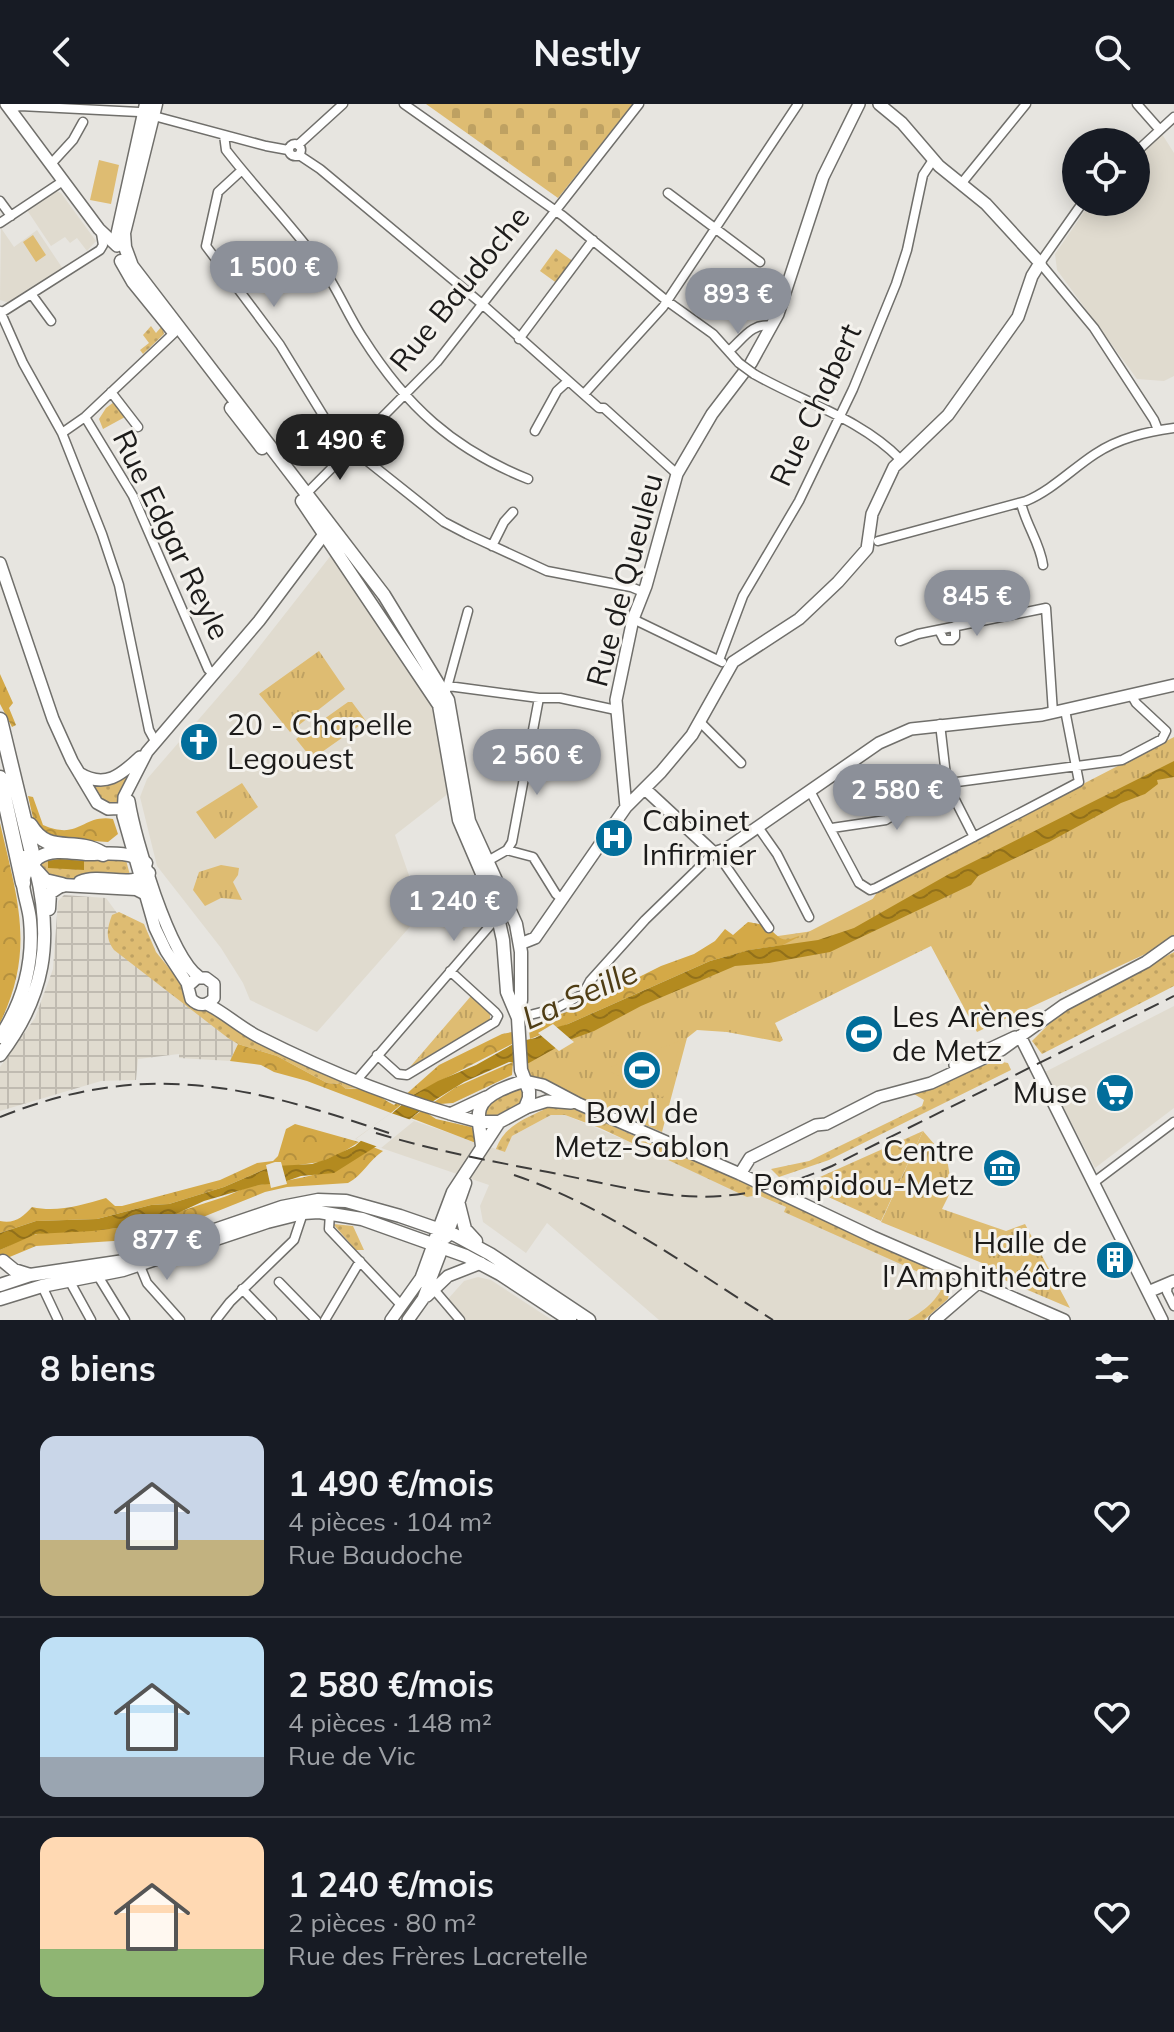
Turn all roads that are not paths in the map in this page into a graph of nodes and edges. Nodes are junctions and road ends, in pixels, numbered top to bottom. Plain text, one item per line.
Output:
1 (343, 104) edge
2 (404, 104) edge
3 (639, 104) edge
4 (798, 104) edge
5 (1026, 104) edge
6 (1137, 104) edge
7 (857, 105) edge
8 (8, 106) edge
9 (881, 106) edge
10 (150, 110) edge
11 (1174, 117) edge
12 (83, 122) dead end
13 (1159, 129) junction
14 (224, 135) junction
15 (1150, 138) edge
16 (299, 150) junction
17 (930, 157) junction
18 (51, 164) junction
19 (242, 170) junction
20 (63, 181) junction
21 (961, 184) junction
22 (668, 193) dead end
23 (0, 201) edge
24 (555, 210) junction
25 (11, 216) junction
26 (1073, 216) edge
27 (0, 223) edge
28 (99, 229) junction
29 (716, 229) junction
30 (593, 240) junction
31 (117, 246) junction
32 (760, 262) dead end
33 (1040, 263) junction
34 (32, 295) junction
35 (667, 301) junction
36 (482, 304) junction
37 (1, 312) edge
38 (51, 321) dead end
39 (772, 326) junction
40 (174, 333) junction
41 (519, 339) junction
42 (729, 351) junction
43 (568, 381) junction
44 (111, 392) junction
45 (405, 394) junction
46 (584, 394) junction
47 (85, 417) junction
48 (840, 418) junction
49 (138, 427) dead end
50 (1174, 428) edge
51 (1158, 430) junction
52 (535, 431) dead end
53 (62, 433) junction
54 (351, 448) junction
55 (900, 459) junction
56 (677, 474) junction
57 (528, 479) dead end
58 (306, 494) junction
59 (1021, 503) junction
60 (513, 512) dead end
61 (328, 530) junction
62 (872, 542) junction
63 (492, 546) junction
64 (333, 550) junction
65 (309, 556) junction
66 (0, 563) edge
67 (1043, 565) dead end
68 (643, 592) junction
69 (468, 611) dead end
70 (633, 619) junction
71 (900, 641) dead end
72 (724, 663) junction
73 (213, 674) junction
74 (445, 683) junction
75 (1174, 685) edge
76 (1132, 696) junction
77 (539, 698) junction
78 (616, 710) junction
79 (1059, 712) junction
80 (0, 720) edge
81 (700, 722) junction
82 (940, 724) junction
83 (155, 741) junction
84 (147, 752) junction
85 (741, 763) dead end
86 (1075, 766) junction
87 (79, 773) junction
88 (0, 778) edge
89 (624, 778) junction
90 (947, 784) junction
91 (642, 791) junction
92 (810, 791) junction
93 (626, 807) junction
94 (126, 809) junction
95 (24, 815) junction
96 (758, 827) junction
97 (832, 828) junction
98 (974, 837) junction
99 (16, 844) junction
100 (507, 850) junction
101 (714, 853) junction
102 (103, 854) junction
103 (486, 862) junction
104 (34, 868) junction
105 (142, 868) junction
106 (23, 883) junction
107 (68, 885) junction
108 (144, 893) junction
109 (562, 899) junction
110 (809, 917) dead end
111 (499, 919) junction
112 (769, 928) dead end
113 (519, 939) junction
114 (503, 940) junction
115 (1174, 942) edge
116 (43, 959) junction
117 (450, 971) junction
118 (199, 977) junction
119 (188, 986) junction
120 (210, 1002) junction
121 (518, 1024) junction
122 (1020, 1036) junction
123 (0, 1037) edge
124 (0, 1055) edge
125 (377, 1055) junction
126 (521, 1078) junction
127 (356, 1081) junction
128 (486, 1097) junction
129 (579, 1104) junction
130 (525, 1108) junction
131 (450, 1114) junction
132 (479, 1122) junction
133 (499, 1122) junction
134 (1174, 1122) edge
135 (482, 1146) junction
136 (740, 1174) junction
137 (466, 1176) junction
138 (1093, 1183) junction
139 (459, 1203) junction
140 (305, 1207) junction
141 (283, 1212) junction
142 (330, 1213) junction
143 (297, 1233) junction
144 (440, 1239) junction
145 (2, 1257) edge
146 (485, 1259) junction
147 (360, 1261) junction
148 (140, 1266) junction
149 (97, 1271) junction
150 (30, 1275) junction
151 (69, 1280) junction
152 (279, 1282) dead end
153 (979, 1282) junction
154 (428, 1284) junction
155 (4, 1285) edge
156 (1171, 1285) edge
157 (42, 1286) junction
158 (242, 1289) junction
159 (1150, 1295) junction
160 (0, 1299) edge
161 (402, 1306) junction
162 (1174, 1306) edge
163 (410, 1318) edge
164 (58, 1320) edge
165 (91, 1320) edge
166 (125, 1320) edge
167 (180, 1320) edge
168 (216, 1320) edge
169 (272, 1320) edge
170 (316, 1320) edge
171 (325, 1320) edge
172 (391, 1320) edge
173 (460, 1320) edge
174 (570, 1320) edge
175 (589, 1320) edge
176 (935, 1320) edge
177 (1064, 1320) edge
178 (1162, 1320) edge

1 - 16 street
2 - 24 street
3 - 24 street, Rue Baudoche
4 - 29 street
5 - 21 street
6 - 13 street
7 - 9 street
7 - 39 street, Rue de Queuleu
8 - 10 street
8 - 18 street
9 - 17 street
10 - 14 street
10 - 31 main road
10 - 58 main road
11 - 13 street
12 - 18 street
13 - 15 street
14 - 16 street
14 - 19 street
16 - 36 street
17 - 21 street
17 - 48 street, Rue Chabert
18 - 20 street
19 - 45 street
19 - 54 street
20 - 25 street
20 - 28 street
21 - 33 street
22 - 29 street
23 - 25 street
24 - 30 street
24 - 36 street, Rue Baudoche
25 - 27 street
26 - 33 street
28 - 31 street
28 - 34 street
29 - 32 street
29 - 35 street
30 - 35 street
30 - 41 street
31 - 40 main road
33 - 51 street
33 - 55 street
34 - 37 street
34 - 38 street
35 - 42 street
35 - 46 street
36 - 41 street
36 - 45 street, Rue Baudoche
37 - 53 street
39 - 42 street
39 - 56 street, Rue de Queuleu
40 - 44 street
40 - 61 main road
41 - 43 street
42 - 48 street, bridge
43 - 46 street
43 - 52 street
44 - 47 street
44 - 49 street
45 - 54 street, Rue Baudoche
45 - 57 street
46 - 56 street
47 - 53 street
47 - 73 street, Rue Edgar Reyle
48 - 55 street
48 - 72 street, Rue Chabert
50 - 51 street
51 - 59 street
53 - 83 street
54 - 58 street, Rue Baudoche
54 - 63 street
55 - 62 street
56 - 68 street, Rue de Queuleu
58 - 61 main road
59 - 62 street
59 - 67 street
60 - 63 street
61 - 64 main road
61 - 65 street
61 - 74 main road
62 - 72 street
63 - 68 street
64 - 65 street
64 - 111 main road
65 - 73 street
66 - 87 street
68 - 70 street, Rue de Queuleu
69 - 74 street
70 - 72 street
70 - 78 street, Rue de Queuleu
71 - 79 street
72 - 81 street
73 - 83 street
74 - 77 street
74 - 103 main road
75 - 76 street
76 - 79 street
76 - 86 street
77 - 78 street
77 - 100 street
78 - 89 street, Rue de Queuleu
79 - 82 street
79 - 86 street
80 - 95 highway
81 - 85 street
81 - 91 street
82 - 90 street
82 - 92 street
83 - 84 street
84 - 87 street
84 - 94 street
86 - 90 street
86 - 98 street
87 - 94 street
88 - 99 highway
89 - 91 street
89 - 93 street, Rue de Queuleu
90 - 97 street
90 - 98 street
91 - 93 street
91 - 101 street
92 - 96 street
92 - 97 street
93 - 109 street
94 - 105 street
95 - 102 highway
95 - 104 highway
96 - 101 street
96 - 110 street
97 - 98 street
99 - 104 highway
99 - 106 highway
100 - 103 street
100 - 109 street
101 - 112 street
101 - 121 street
102 - 104 main road
102 - 105 main road
103 - 113 main road
104 - 106 main road
104 - 107 highway
104 - 116 main road
105 - 107 main road
105 - 108 street
105 - 118 street
106 - 123 main road
107 - 108 main road
107 - 116 main road
108 - 119 street
109 - 113 street
111 - 114 main road
111 - 117 street
113 - 114 main road
113 - 121 main road
114 - 121 main road
115 - 122 street
116 - 124 main road
117 - 125 street
117 - 125 street
118 - 119 street
118 - 120 street
119 - 120 street
120 - 127 street
121 - 126 main road
122 - 136 street
122 - 138 street
125 - 127 street
126 - 128 main road
126 - 129 street
126 - 130 main road
127 - 131 street
128 - 131 street
128 - 132 main road
129 - 130 street
129 - 136 street
130 - 133 main road
131 - 132 street
132 - 133 main road
132 - 135 main road
133 - 135 main road
134 - 138 street
135 - 137 main road
136 - 153 street
137 - 139 main road
137 - 144 main road
138 - 159 street
139 - 144 main road
139 - 146 main road
140 - 141 main road
140 - 142 main road
140 - 143 street
140 - 144 main road
141 - 143 street
141 - 148 main road
141 - 149 main road
142 - 144 main road
142 - 147 street
143 - 158 street
144 - 146 main road
144 - 154 street
145 - 150 main road
145 - 155 main road
146 - 154 street
146 - 174 main road
146 - 175 main road
147 - 161 street
147 - 171 street
148 - 149 main road
148 - 167 street
149 - 150 main road
149 - 151 main road
149 - 166 street
150 - 155 main road
151 - 157 main road
151 - 165 street
152 - 170 street
153 - 176 street
153 - 177 street
154 - 161 street
154 - 163 street
154 - 173 street
156 - 159 street
156 - 162 street
157 - 160 main road
157 - 164 street
158 - 168 street
158 - 169 street
159 - 178 street
161 - 172 street

